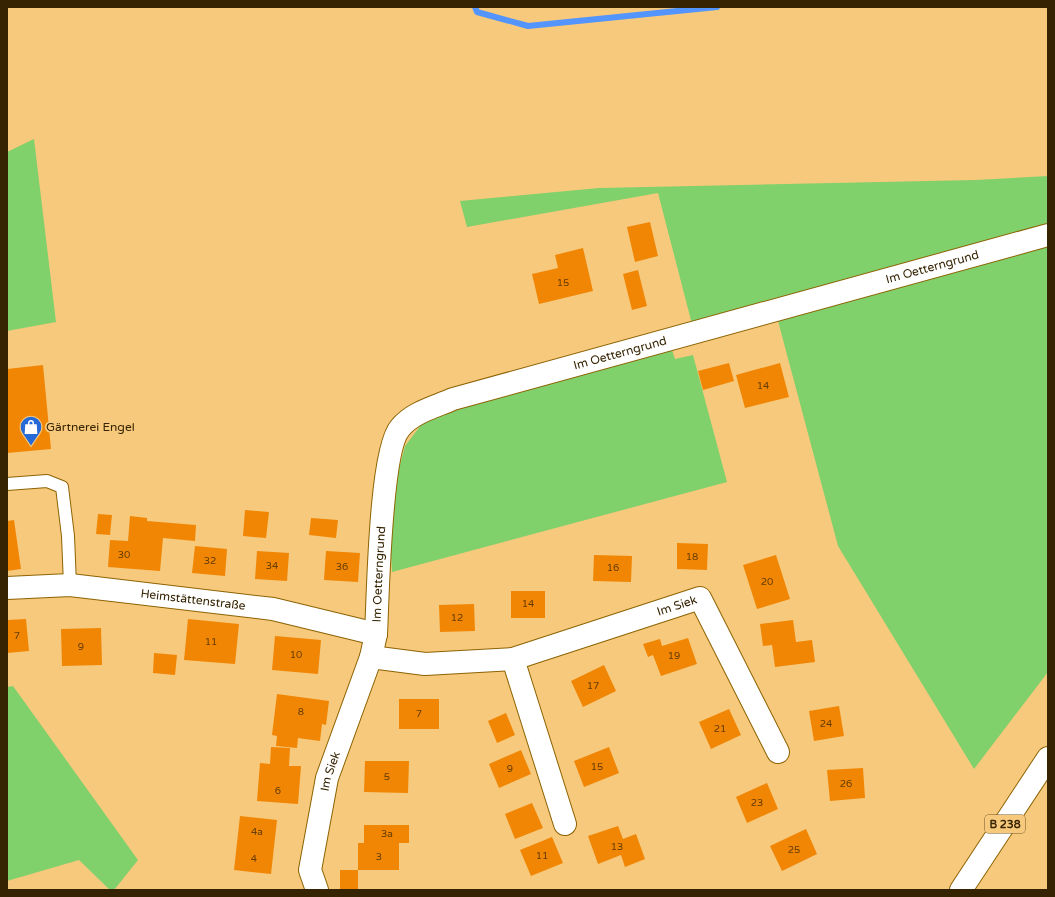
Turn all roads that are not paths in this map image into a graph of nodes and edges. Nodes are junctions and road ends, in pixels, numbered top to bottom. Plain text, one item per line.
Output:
1 (1048, 235) edge
2 (7, 484) edge
3 (70, 585) junction
4 (7, 588) edge
5 (376, 634) junction
6 (371, 657) junction
7 (513, 659) junction
8 (778, 752) dead end
9 (1048, 758) edge
10 (565, 824) dead end
11 (317, 890) edge
12 (961, 890) edge

1 - 5 street, Im Oetterngrund
2 - 3 lane
3 - 4 street, Heimstättenstraße
3 - 5 street, Heimstättenstraße
5 - 6 street, Im Siek
6 - 7 street, Im Siek
6 - 11 street, Im Siek
7 - 8 street, Im Siek
7 - 10 street
9 - 12 street, B 238

